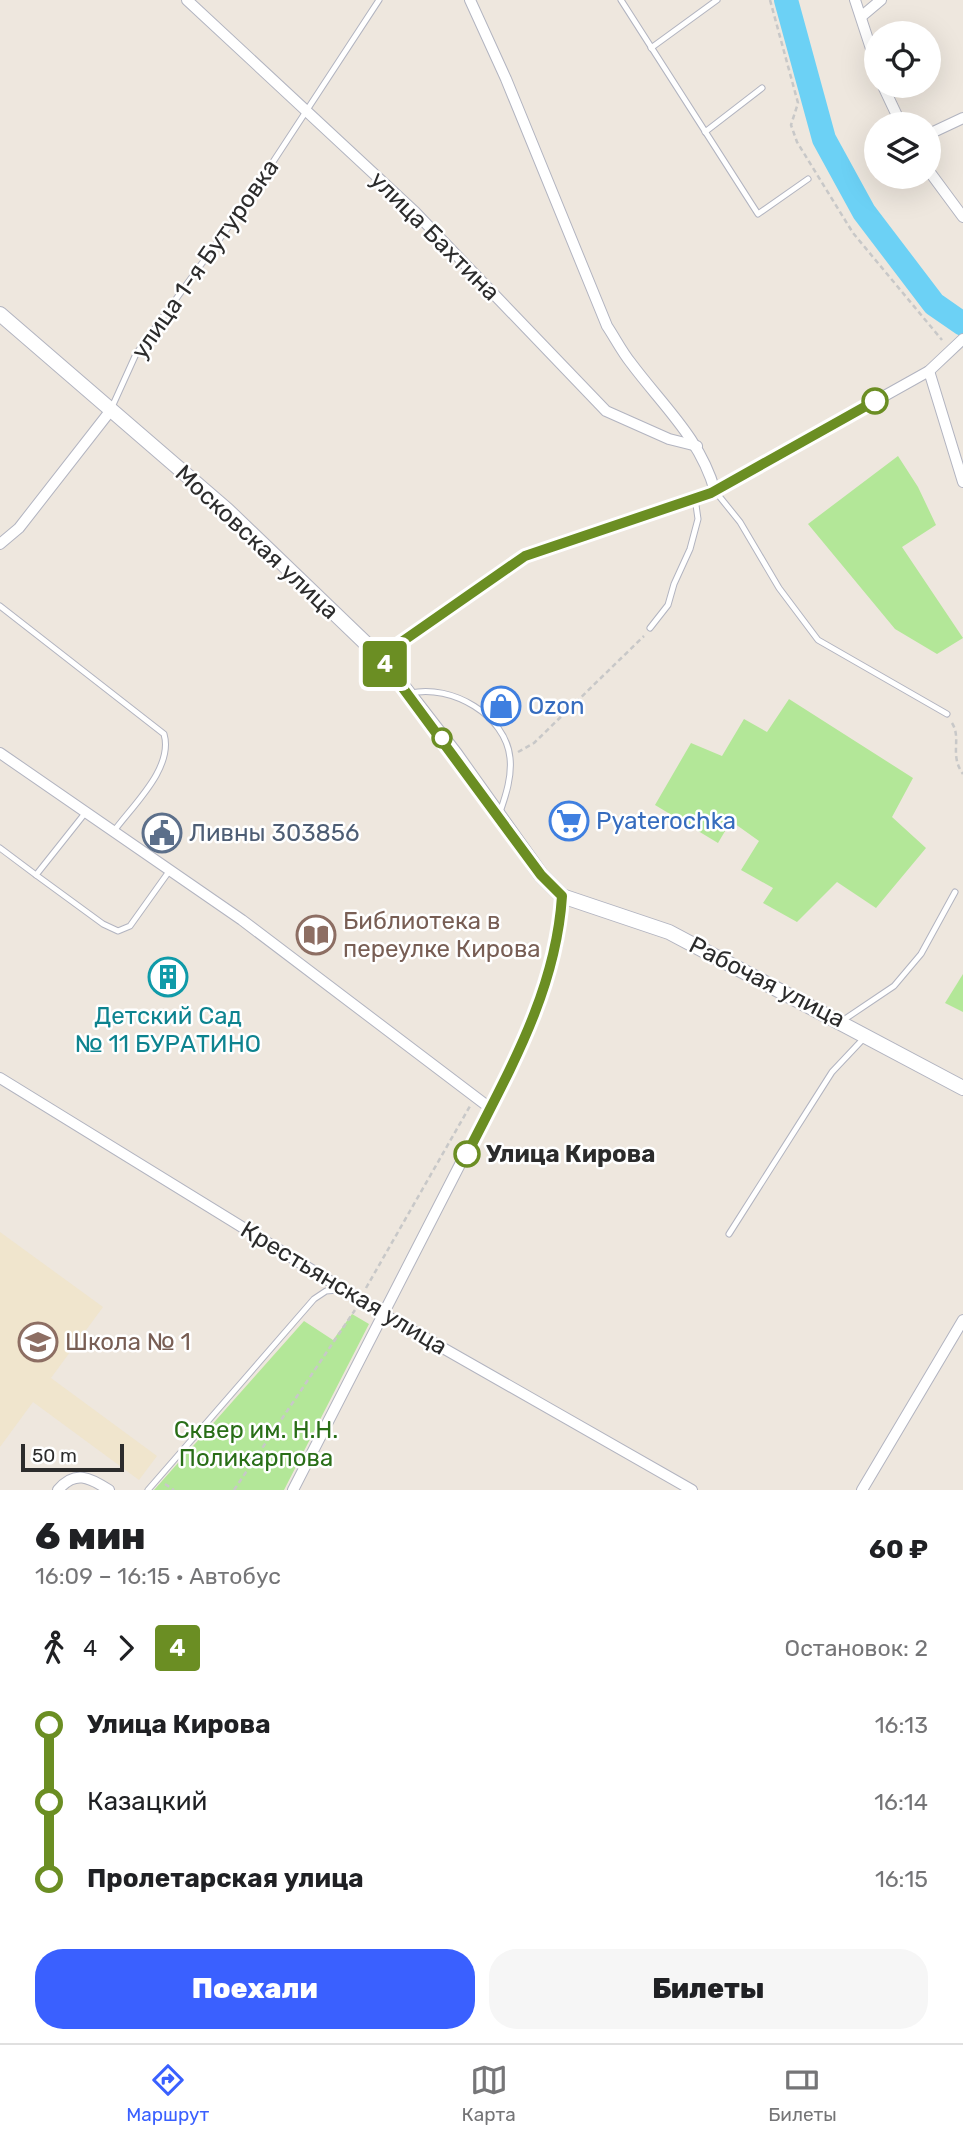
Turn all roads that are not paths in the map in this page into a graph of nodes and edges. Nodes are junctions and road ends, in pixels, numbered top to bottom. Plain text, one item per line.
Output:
1 (187, 0) edge
2 (379, 0) edge
3 (470, 0) edge
4 (621, 0) edge
5 (717, 0) edge
6 (855, 0) edge
7 (881, 0) edge
8 (862, 16) junction
9 (864, 23) edge
10 (652, 48) junction
11 (762, 88) dead end
12 (308, 109) junction
13 (963, 118) edge
14 (941, 128) edge
15 (705, 132) junction
16 (808, 180) dead end
17 (941, 187) edge
18 (963, 217) edge
19 (0, 314) edge
20 (958, 345) edge
21 (929, 371) junction
22 (111, 410) junction
23 (697, 446) junction
24 (963, 482) edge
25 (715, 491) junction
26 (695, 498) junction
27 (0, 544) edge
28 (0, 606) edge
29 (650, 628) road end
30 (380, 657) junction
31 (409, 694) junction
32 (947, 714) road end
33 (0, 753) edge
34 (86, 812) junction
35 (499, 815) junction
36 (114, 831) junction
37 (0, 848) edge
38 (170, 870) junction
39 (36, 875) junction
40 (955, 892) dead end
41 (562, 896) junction
42 (842, 1021) junction
43 (867, 1034) junction
44 (0, 1078) edge
45 (963, 1088) edge
46 (490, 1108) junction
47 (729, 1234) dead end
48 (345, 1290) junction
49 (385, 1315) junction
50 (963, 1320) edge
51 (58, 1490) edge
52 (109, 1490) edge
53 (148, 1490) edge
54 (293, 1490) edge
55 (692, 1490) edge
56 (862, 1490) edge

1 - 12 street, улица Бахтина
2 - 12 lane, улица 1-я Бутуровка
3 - 23 street
4 - 10 lane
5 - 10 lane
6 - 8 street
7 - 8 street
8 - 9 street
10 - 15 lane
11 - 15 lane
12 - 22 lane, улица 1-я Бутуровка
12 - 23 street, улица Бахтина
13 - 14 street
15 - 16 lane
17 - 18 street
19 - 22 street, Московская улица
20 - 21 street
21 - 24 street
21 - 25 street
22 - 27 street, улица 1-я Бутуровка
22 - 30 street, Московская улица
23 - 25 street
25 - 26 street
25 - 32 lane
26 - 29 lane
26 - 30 street
28 - 36 lane
30 - 31 street, Московская улица
31 - 35 street, Московская улица
31 - 35 lane
33 - 34 street
34 - 36 street
34 - 39 lane
35 - 41 street, Московская улица
36 - 38 street
37 - 39 lane
38 - 39 lane
38 - 46 street
40 - 42 lane
41 - 42 street, Рабочая улица
41 - 46 street
42 - 43 street, Рабочая улица
43 - 45 street, Рабочая улица
43 - 47 lane
44 - 48 street, Крестьянская улица
46 - 49 street
48 - 49 street, Крестьянская улица
48 - 53 lane
49 - 54 street
49 - 55 street, Крестьянская улица
50 - 56 street
51 - 52 street

